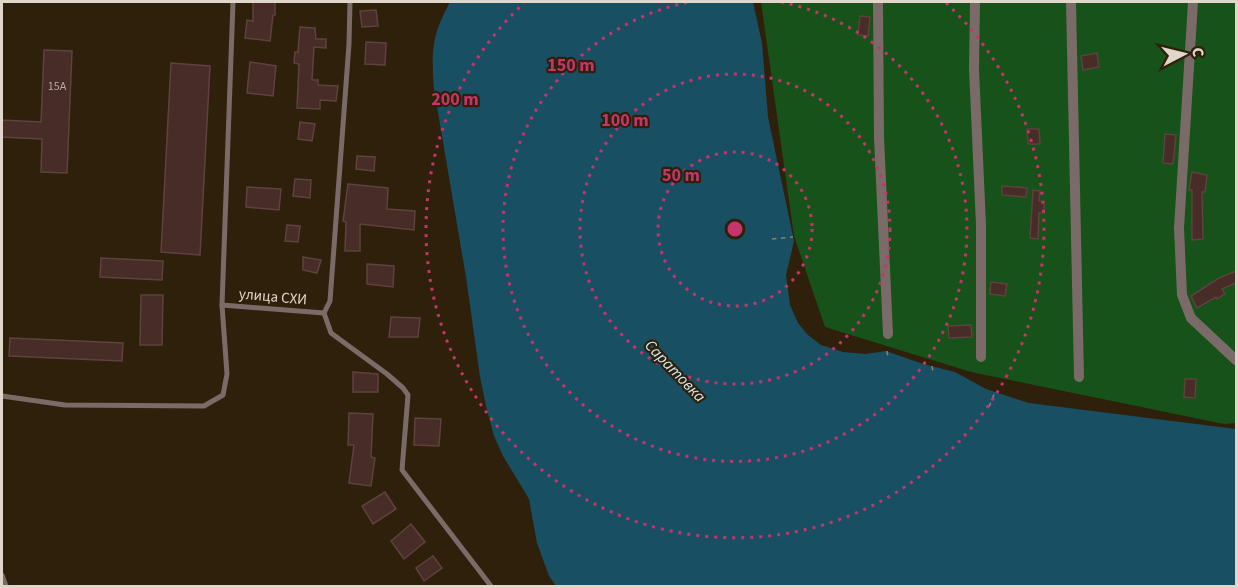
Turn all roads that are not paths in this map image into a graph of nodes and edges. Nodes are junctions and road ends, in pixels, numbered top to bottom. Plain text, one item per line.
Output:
1 (233, 2) edge
2 (350, 2) edge
3 (878, 2) edge
4 (975, 2) edge
5 (1071, 2) edge
6 (1193, 2) edge
7 (222, 305) junction
8 (324, 313) junction
9 (888, 334) dead end
10 (981, 357) dead end
11 (1236, 360) edge
12 (1079, 377) dead end
13 (2, 396) edge
14 (2, 575) edge
15 (6, 586) edge
16 (491, 586) edge

1 - 7 lane
2 - 8 lane, улица СХИ
3 - 9 street
4 - 10 street
5 - 12 street
6 - 11 street
7 - 8 lane, улица СХИ
7 - 13 lane, улица СХИ
8 - 16 lane
14 - 15 lane

